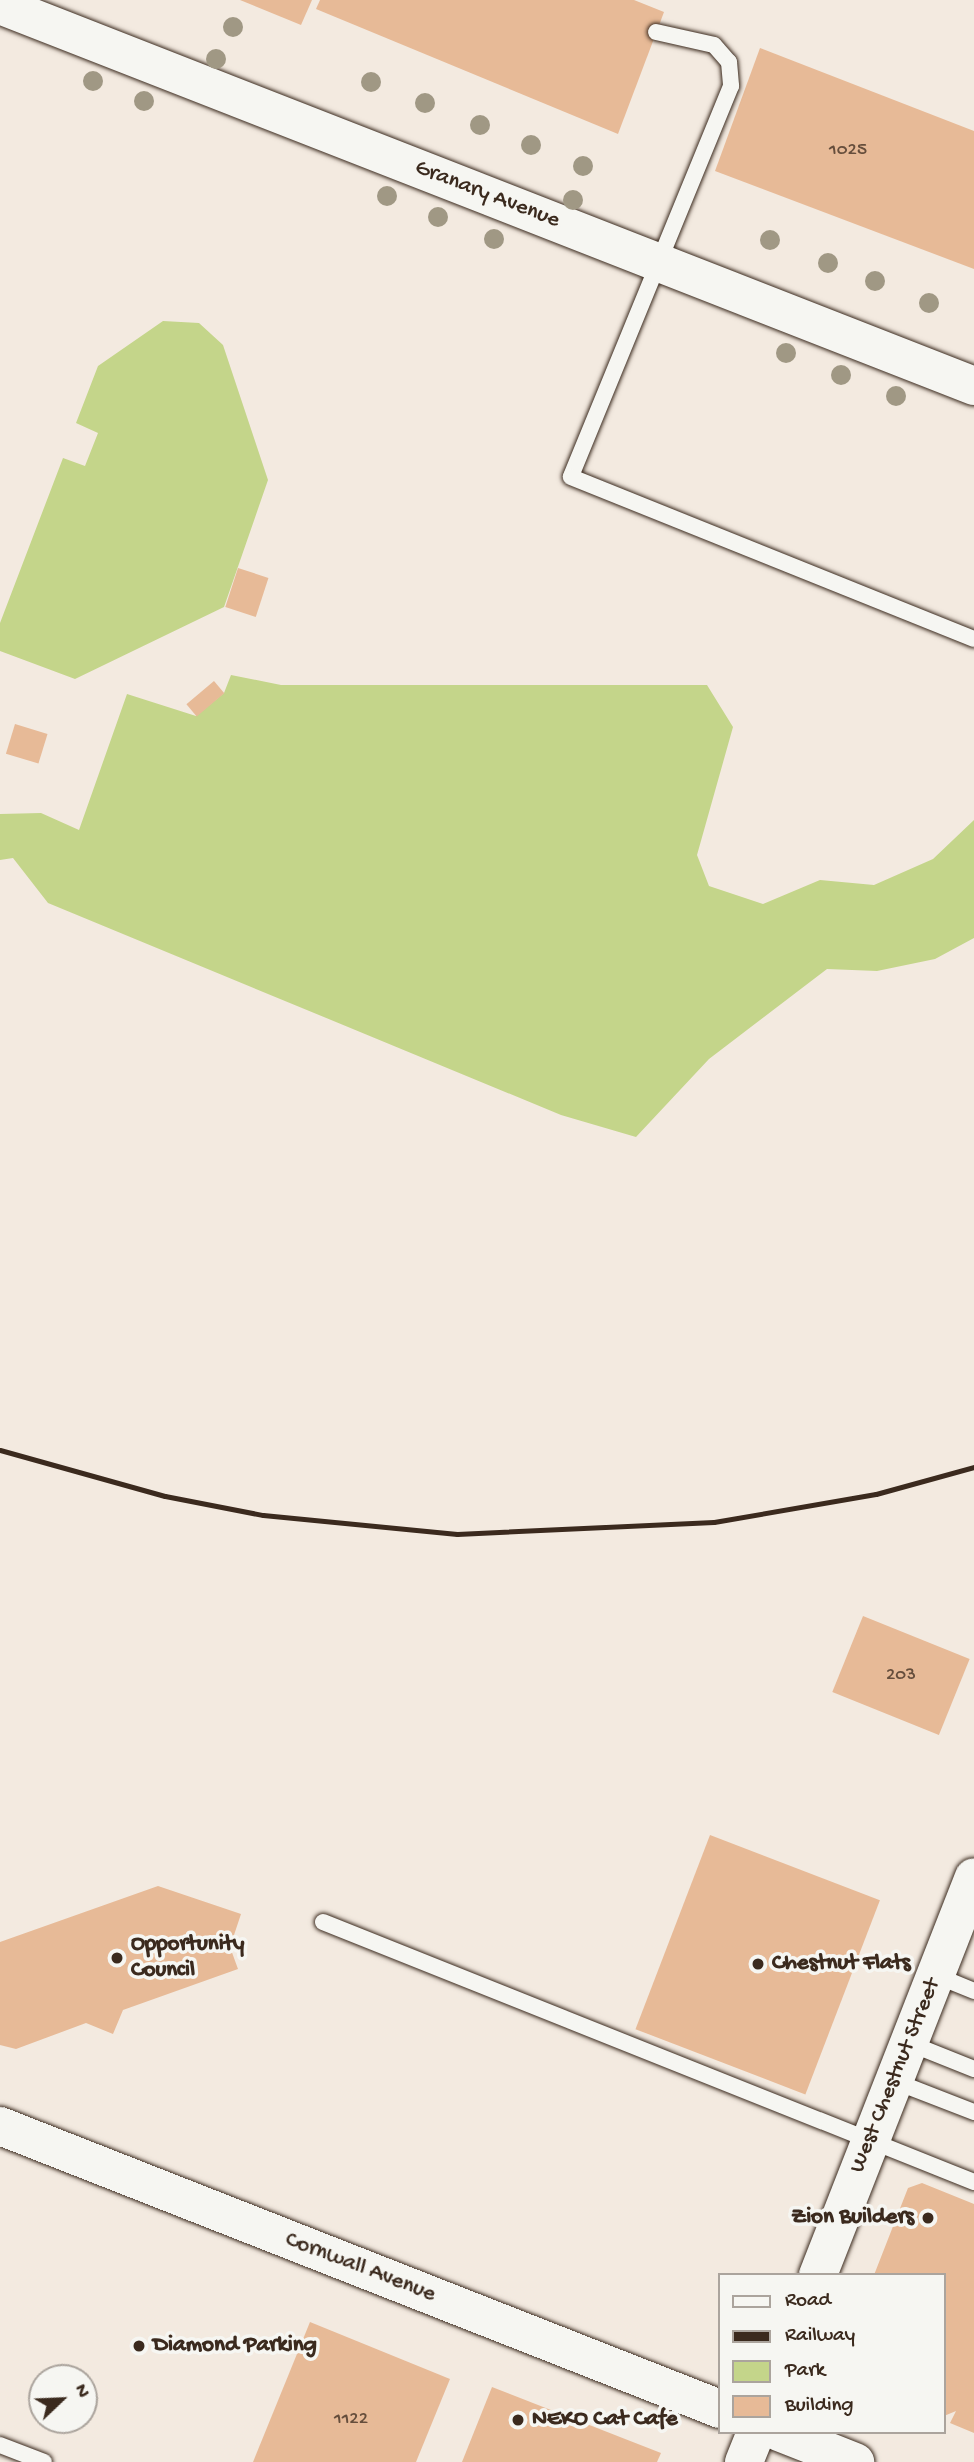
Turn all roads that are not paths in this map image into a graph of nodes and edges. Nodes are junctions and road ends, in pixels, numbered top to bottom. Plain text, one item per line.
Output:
1 (0, 5) edge
2 (656, 32) dead end
3 (659, 263) junction
4 (974, 386) edge
5 (974, 639) edge
6 (974, 1877) edge
7 (323, 1922) dead end
8 (936, 1975) junction
9 (974, 1991) edge
10 (909, 2043) junction
11 (974, 2069) edge
12 (894, 2081) junction
13 (974, 2112) edge
14 (0, 2126) edge
15 (870, 2141) junction
16 (974, 2182) edge
17 (819, 2273) edge
18 (718, 2408) edge
19 (755, 2434) edge
20 (784, 2434) edge
21 (0, 2445) edge
22 (44, 2462) edge
23 (744, 2462) edge
24 (855, 2462) edge

1 - 3 street, Granary Avenue
2 - 3 lane
3 - 4 street, Granary Avenue
3 - 5 lane
6 - 8 street, West Chestnut Street
7 - 15 lane
8 - 9 lane
8 - 10 street, West Chestnut Street
10 - 11 lane
10 - 12 street, West Chestnut Street
12 - 13 lane
12 - 15 street, West Chestnut Street
14 - 18 street, Cornwall Avenue
15 - 16 lane
15 - 17 street, West Chestnut Street
19 - 23 street
20 - 24 street
21 - 22 lane

